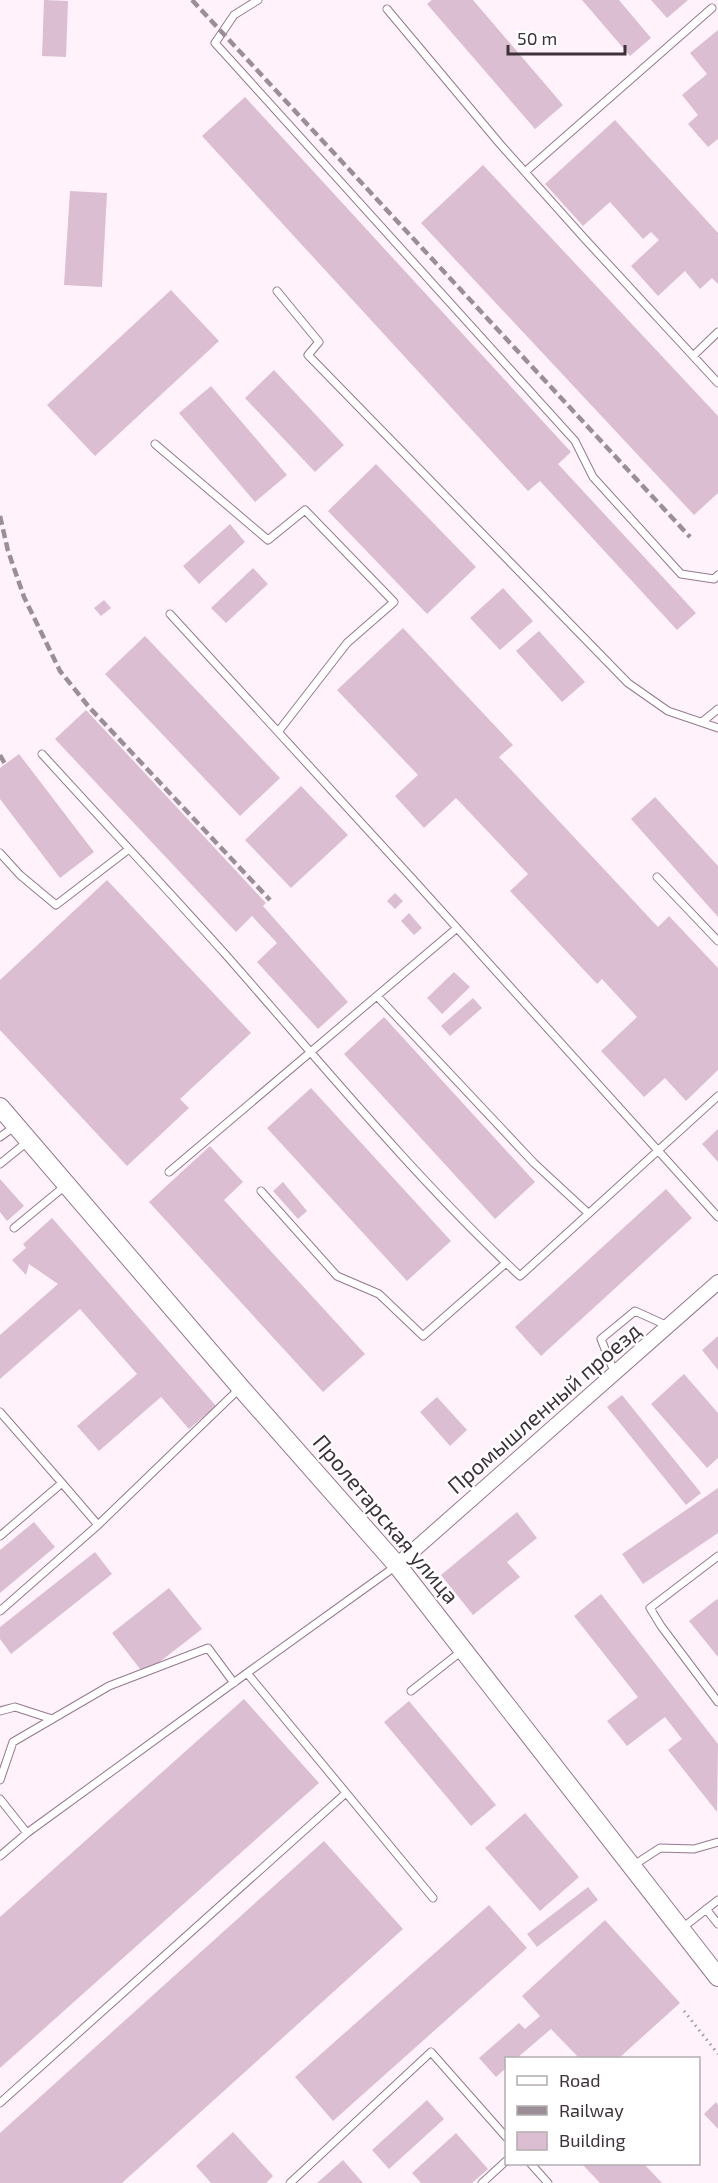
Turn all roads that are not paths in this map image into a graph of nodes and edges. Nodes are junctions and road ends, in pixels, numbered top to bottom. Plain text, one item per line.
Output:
1 (258, 0) edge
2 (712, 8) dead end
3 (387, 9) dead end
4 (525, 172) junction
5 (278, 291) dead end
6 (718, 332) edge
7 (693, 356) junction
8 (718, 383) edge
9 (155, 444) dead end
10 (718, 575) edge
11 (170, 614) dead end
12 (718, 709) edge
13 (702, 722) junction
14 (718, 728) edge
15 (278, 732) junction
16 (42, 754) dead end
17 (129, 849) junction
18 (0, 853) edge
19 (657, 877) dead end
20 (457, 928) junction
21 (718, 940) edge
22 (377, 996) junction
23 (309, 1053) junction
24 (718, 1096) edge
25 (0, 1107) edge
26 (16, 1125) junction
27 (0, 1137) edge
28 (29, 1140) junction
29 (658, 1151) junction
30 (0, 1164) edge
31 (169, 1172) dead end
32 (67, 1184) junction
33 (261, 1191) dead end
34 (588, 1213) junction
35 (718, 1217) edge
36 (14, 1228) dead end
37 (506, 1263) junction
38 (718, 1282) edge
39 (669, 1326) junction
40 (615, 1374) junction
41 (241, 1388) junction
42 (0, 1412) edge
43 (62, 1483) junction
44 (98, 1525) junction
45 (0, 1536) edge
46 (718, 1556) edge
47 (397, 1565) junction
48 (0, 1611) edge
49 (463, 1650) junction
50 (247, 1673) junction
51 (234, 1683) junction
52 (411, 1691) dead end
53 (718, 1702) edge
54 (0, 1711) edge
55 (52, 1719) junction
56 (0, 1780) edge
57 (346, 1793) junction
58 (0, 1800) edge
59 (27, 1833) junction
60 (718, 1842) edge
61 (0, 1856) edge
62 (632, 1866) junction
63 (434, 1898) dead end
64 (718, 1900) edge
65 (706, 1909) junction
66 (718, 1924) edge
67 (681, 1929) junction
68 (718, 1977) edge
69 (0, 2103) edge
70 (505, 2135) edge
71 (505, 2163) edge
72 (533, 2165) edge
73 (290, 2183) edge
74 (482, 2183) edge
75 (548, 2183) edge

1 - 10 lane
2 - 4 lane
3 - 4 lane
4 - 7 lane
5 - 13 lane
6 - 7 lane
7 - 8 lane
9 - 15 lane
11 - 15 lane
12 - 13 lane
13 - 14 lane
15 - 20 lane
16 - 17 lane
17 - 18 lane
17 - 23 lane
19 - 21 lane
20 - 22 lane
20 - 29 lane
22 - 23 lane
22 - 34 lane
23 - 31 lane
23 - 37 lane
24 - 29 lane
25 - 26 street, Пролетарская улица
26 - 27 lane
26 - 28 street, Пролетарская улица
28 - 30 lane
28 - 32 street, Пролетарская улица
29 - 34 lane
29 - 35 lane
32 - 36 lane
32 - 41 street, Пролетарская улица
33 - 37 lane
34 - 37 lane
38 - 39 street, Промышленный проезд
39 - 40 street, Промышленный проезд
39 - 40 lane
40 - 47 street, Промышленный проезд
41 - 44 lane
41 - 47 street, Пролетарская улица
42 - 43 lane
43 - 44 lane
43 - 45 lane
44 - 48 lane
46 - 53 lane
47 - 49 street, Пролетарская улица
47 - 50 lane
49 - 52 lane
49 - 62 street, Пролетарская улица
50 - 51 lane
50 - 57 lane
51 - 55 lane
51 - 59 lane
54 - 55 lane
55 - 56 lane
57 - 63 lane
57 - 69 lane
58 - 59 lane
59 - 61 lane
60 - 62 lane
62 - 67 street, Пролетарская улица
64 - 65 lane
65 - 66 lane
65 - 67 lane
67 - 68 street, Пролетарская улица
70 - 73 lane
71 - 74 lane
72 - 75 lane

